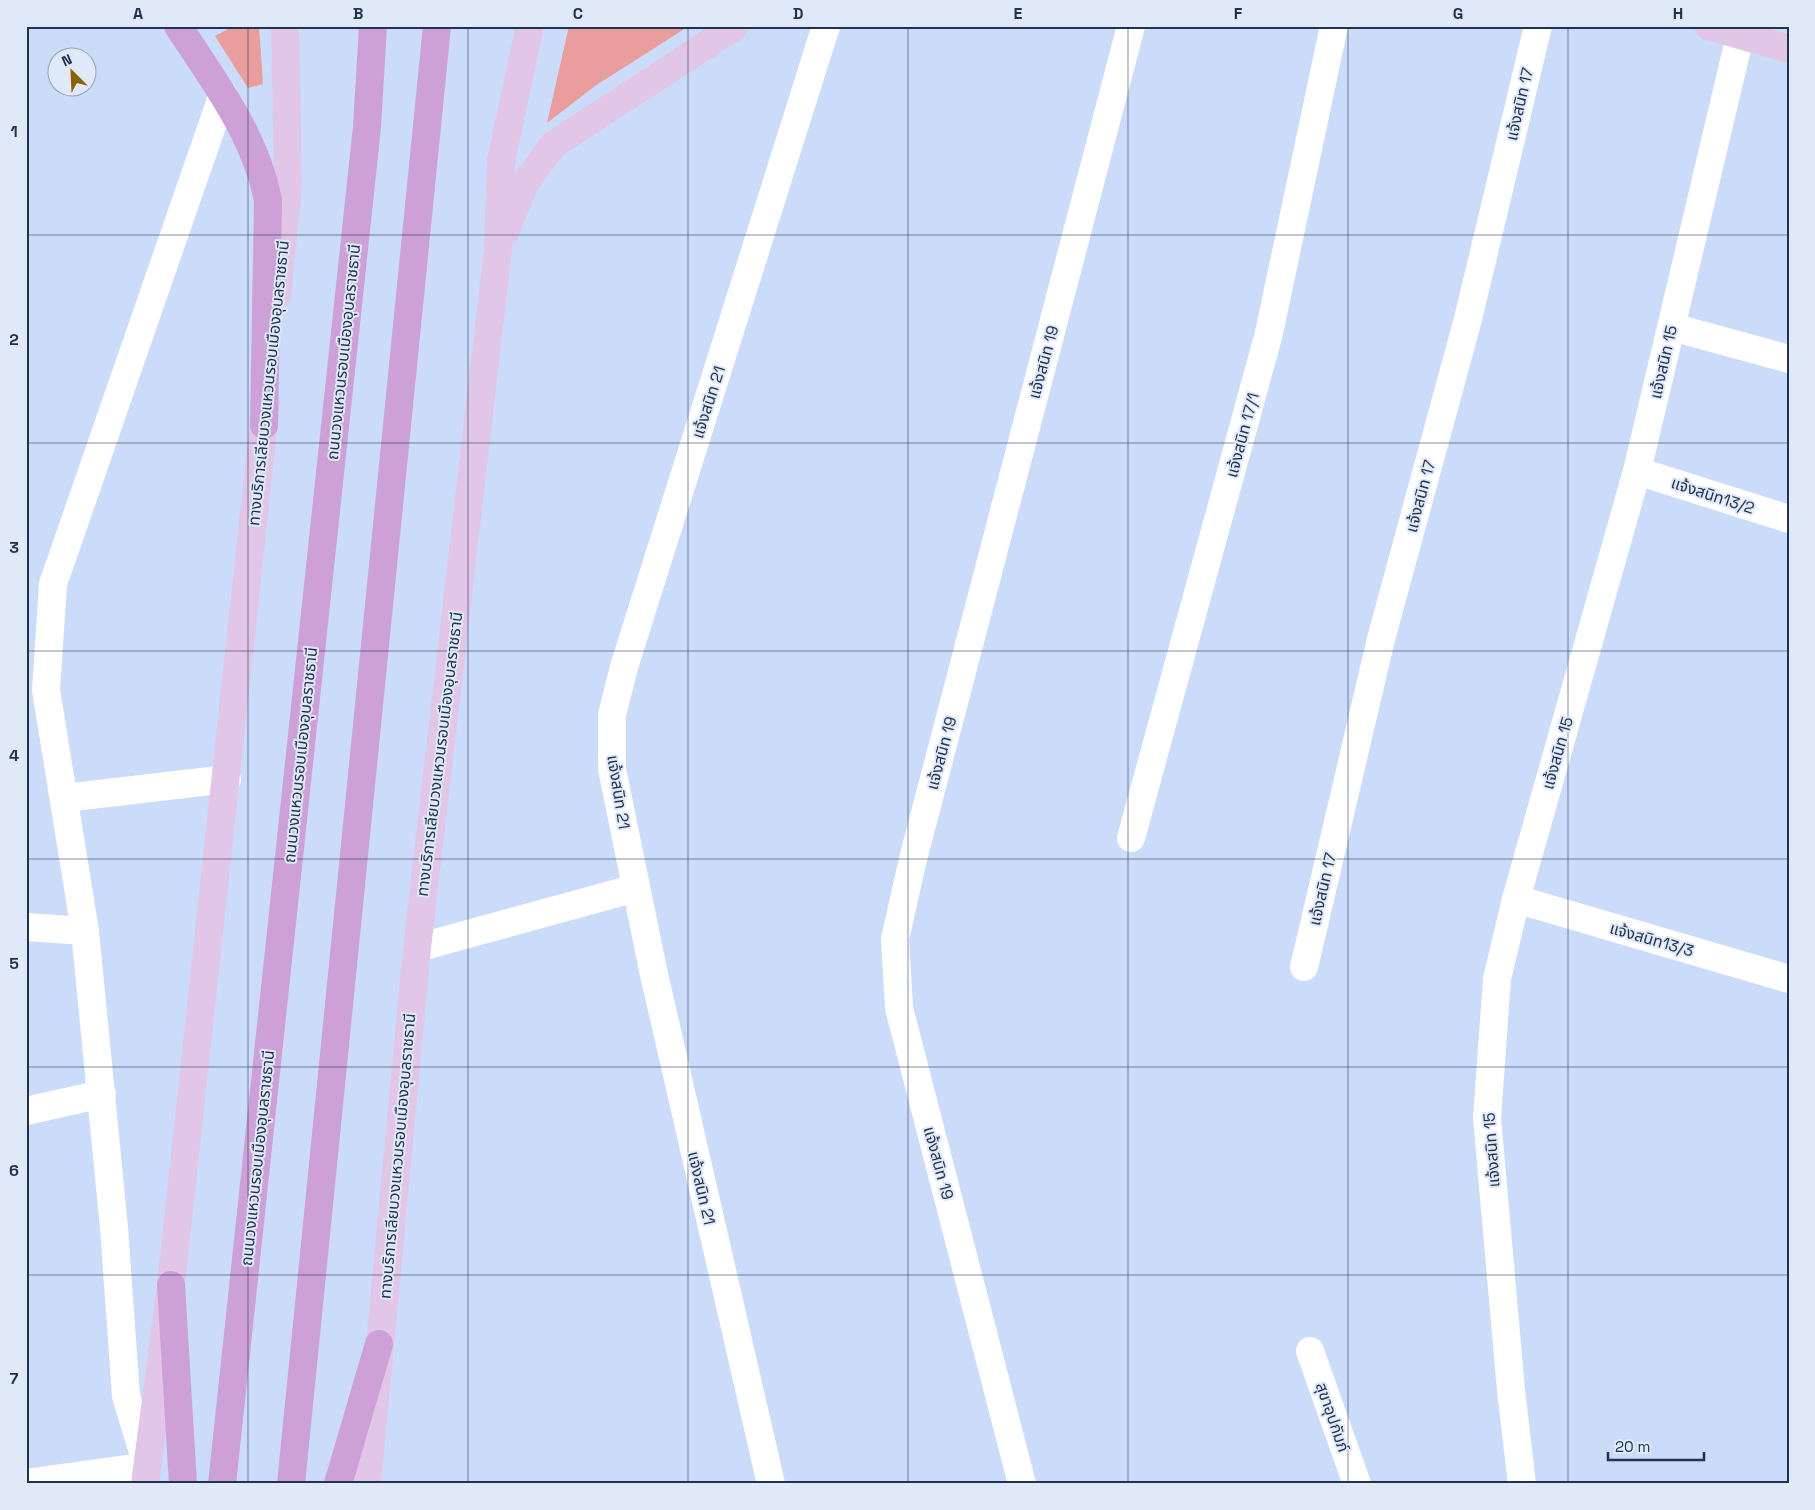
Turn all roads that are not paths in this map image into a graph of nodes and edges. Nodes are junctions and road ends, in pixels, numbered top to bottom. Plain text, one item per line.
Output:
1 (178, 26) edge
2 (373, 26) edge
3 (437, 26) edge
4 (736, 26) edge
5 (826, 26) edge
6 (1131, 26) edge
7 (1334, 26) edge
8 (1538, 26) edge
9 (1708, 26) edge
10 (525, 30) edge
11 (289, 31) edge
12 (1740, 36) junction
13 (1789, 49) edge
14 (223, 94) junction
15 (498, 249) junction
16 (1672, 327) junction
17 (1789, 359) edge
18 (264, 424) junction
19 (1637, 471) junction
20 (1789, 518) edge
21 (36, 689) edge
22 (227, 779) junction
23 (65, 798) junction
24 (1131, 838) dead end
25 (636, 888) junction
26 (1516, 899) junction
27 (26, 927) edge
28 (85, 931) junction
29 (417, 948) junction
30 (1304, 967) dead end
31 (1789, 979) edge
32 (102, 1094) junction
33 (26, 1111) edge
34 (171, 1285) junction
35 (379, 1344) junction
36 (1310, 1351) dead end
37 (146, 1475) edge
38 (26, 1483) edge
39 (183, 1484) edge
40 (222, 1484) edge
41 (291, 1484) edge
42 (338, 1484) edge
43 (367, 1484) edge
44 (771, 1484) edge
45 (1022, 1484) edge
46 (1356, 1484) edge
47 (1522, 1484) edge

1 - 14 highway
2 - 40 highway, ถนนวงแหวนรอบเมืองอุบลราชธานี
3 - 41 highway
4 - 15 main road
5 - 25 street, แจ้งสนิท 21
6 - 45 street, แจ้งสนิท 19
7 - 24 street, แจ้งสนิท 17/1
8 - 30 street, แจ้งสนิท 17
9 - 12 main road
10 - 15 main road, ทางบริการเลียบวงแหวนรอบเมืองอุบลราชธานี
11 - 18 main road, ทางบริการเลียบวงแหวนรอบเมืองอุบลราชธานี
12 - 13 main road
12 - 16 street, แจ้งสนิท 15
14 - 18 highway
14 - 21 street
15 - 29 main road, ทางบริการเลียบวงแหวนรอบเมืองอุบลราชธานี
16 - 17 street
16 - 19 street, แจ้งสนิท 15
18 - 22 main road, ทางบริการเลียบวงแหวนรอบเมืองอุบลราชธานี
19 - 20 street, แจ้งสนิท13/2
19 - 26 street, แจ้งสนิท 15
21 - 23 street
22 - 23 street
22 - 34 main road, ทางบริการเลียบวงแหวนรอบเมืองอุบลราชธานี
23 - 28 street
25 - 29 street
25 - 44 street, แจ้งสนิท 21
26 - 31 street, แจ้งสนิท13/3
26 - 47 street, แจ้งสนิท 15
27 - 28 street
28 - 32 street
29 - 35 main road, ทางบริการเลียบวงแหวนรอบเมืองอุบลราชธานี
32 - 33 street
32 - 37 street
34 - 37 main road, ทางบริการเลียบวงแหวนรอบเมืองอุบลราชธานี
34 - 39 highway
35 - 42 highway
35 - 43 main road, ทางบริการเลียบวงแหวนรอบเมืองอุบลราชธานี
36 - 46 street, สุขาอุปกัมภ์
37 - 38 street

